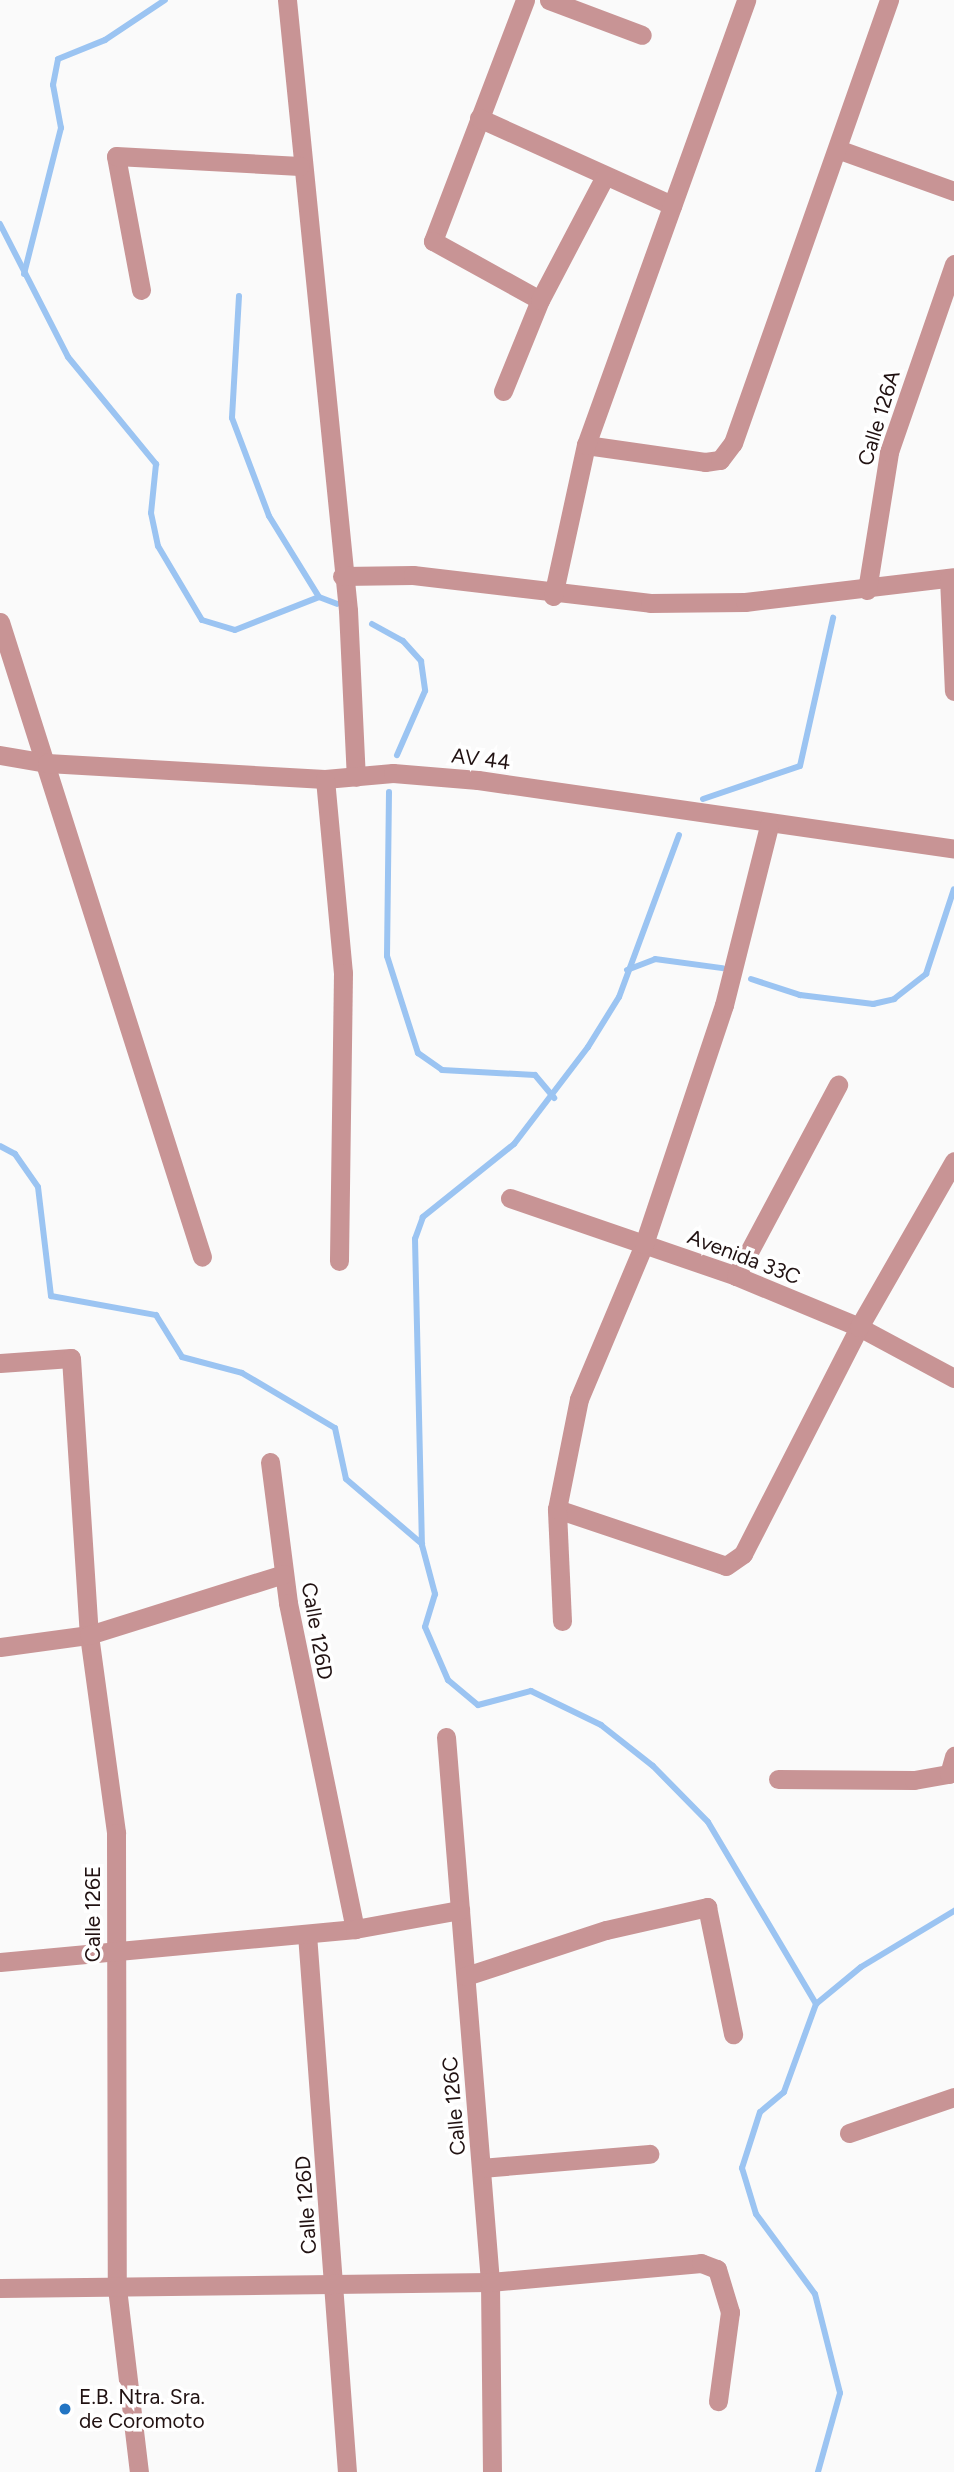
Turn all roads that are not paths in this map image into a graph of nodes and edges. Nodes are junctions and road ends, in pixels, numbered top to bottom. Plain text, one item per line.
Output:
1 (287, 0) edge
2 (525, 0) edge
3 (549, 0) edge
4 (746, 0) edge
5 (889, 0) edge
6 (642, 35) dead end
7 (479, 118) junction
8 (840, 150) junction
9 (300, 166) junction
10 (605, 176) junction
11 (954, 191) edge
12 (672, 205) junction
13 (954, 264) edge
14 (141, 290) dead end
15 (540, 300) junction
16 (503, 390) dead end
17 (586, 446) junction
18 (342, 576) junction
19 (951, 578) edge
20 (867, 590) junction
21 (553, 596) junction
22 (0, 622) edge
23 (954, 691) edge
24 (0, 755) edge
25 (47, 763) junction
26 (356, 777) junction
27 (325, 779) junction
28 (769, 827) junction
29 (954, 849) edge
30 (838, 1085) dead end
31 (954, 1161) edge
32 (510, 1198) dead end
33 (644, 1244) junction
34 (202, 1257) dead end
35 (339, 1261) dead end
36 (736, 1276) junction
37 (859, 1327) junction
38 (0, 1363) edge
39 (954, 1378) edge
40 (270, 1462) dead end
41 (556, 1508) junction
42 (284, 1574) junction
43 (562, 1621) dead end
44 (89, 1635) junction
45 (0, 1647) edge
46 (446, 1737) dead end
47 (954, 1756) edge
48 (778, 1779) dead end
49 (460, 1910) junction
50 (355, 1929) junction
51 (307, 1934) junction
52 (116, 1952) junction
53 (0, 1962) edge
54 (466, 1976) junction
55 (733, 2034) dead end
56 (954, 2097) edge
57 (849, 2133) dead end
58 (649, 2154) dead end
59 (481, 2168) junction
60 (334, 2281) junction
61 (490, 2282) junction
62 (0, 2288) edge
63 (117, 2288) junction
64 (718, 2401) dead end
65 (139, 2472) edge
66 (347, 2472) edge
67 (492, 2472) edge

1 - 9 street
2 - 7 street
3 - 6 street
4 - 12 street
5 - 8 street
7 - 10 street
7 - 15 street
8 - 11 street
8 - 17 street
9 - 14 street
9 - 18 street
10 - 12 street
10 - 15 street
12 - 17 street
13 - 20 street, Calle 126A
15 - 16 street
17 - 21 street
18 - 21 street
18 - 26 street
19 - 20 street
19 - 23 street
20 - 21 street
22 - 25 street
24 - 25 street, AV 44
25 - 27 street, AV 44
25 - 34 street
26 - 27 street, AV 44
26 - 28 street, AV 44
27 - 35 street
28 - 29 street, AV 44
28 - 33 street
30 - 36 street
31 - 37 street
32 - 33 street, Avenida 33C
33 - 36 street, Avenida 33C
33 - 41 street
36 - 37 street, Avenida 33C
37 - 39 street, Avenida 33C
37 - 41 street
38 - 44 street, Calle 126E
40 - 42 street, Calle 126D
41 - 43 street
42 - 44 street
42 - 50 street, Calle 126D
44 - 45 street
44 - 52 street, Calle 126E
46 - 49 street, Calle 126C
47 - 48 street
49 - 50 street
49 - 54 street, Calle 126C
50 - 51 street
51 - 52 street
51 - 60 street, Calle 126D
52 - 53 street
52 - 63 street, Calle 126E
54 - 55 street
54 - 59 street, Calle 126C
56 - 57 street
58 - 59 street
59 - 61 street, Calle 126C
60 - 61 street
60 - 63 street
60 - 66 street, Calle 126D
61 - 64 street
61 - 67 street, Calle 126C
62 - 63 street
63 - 65 street, Calle 126E

